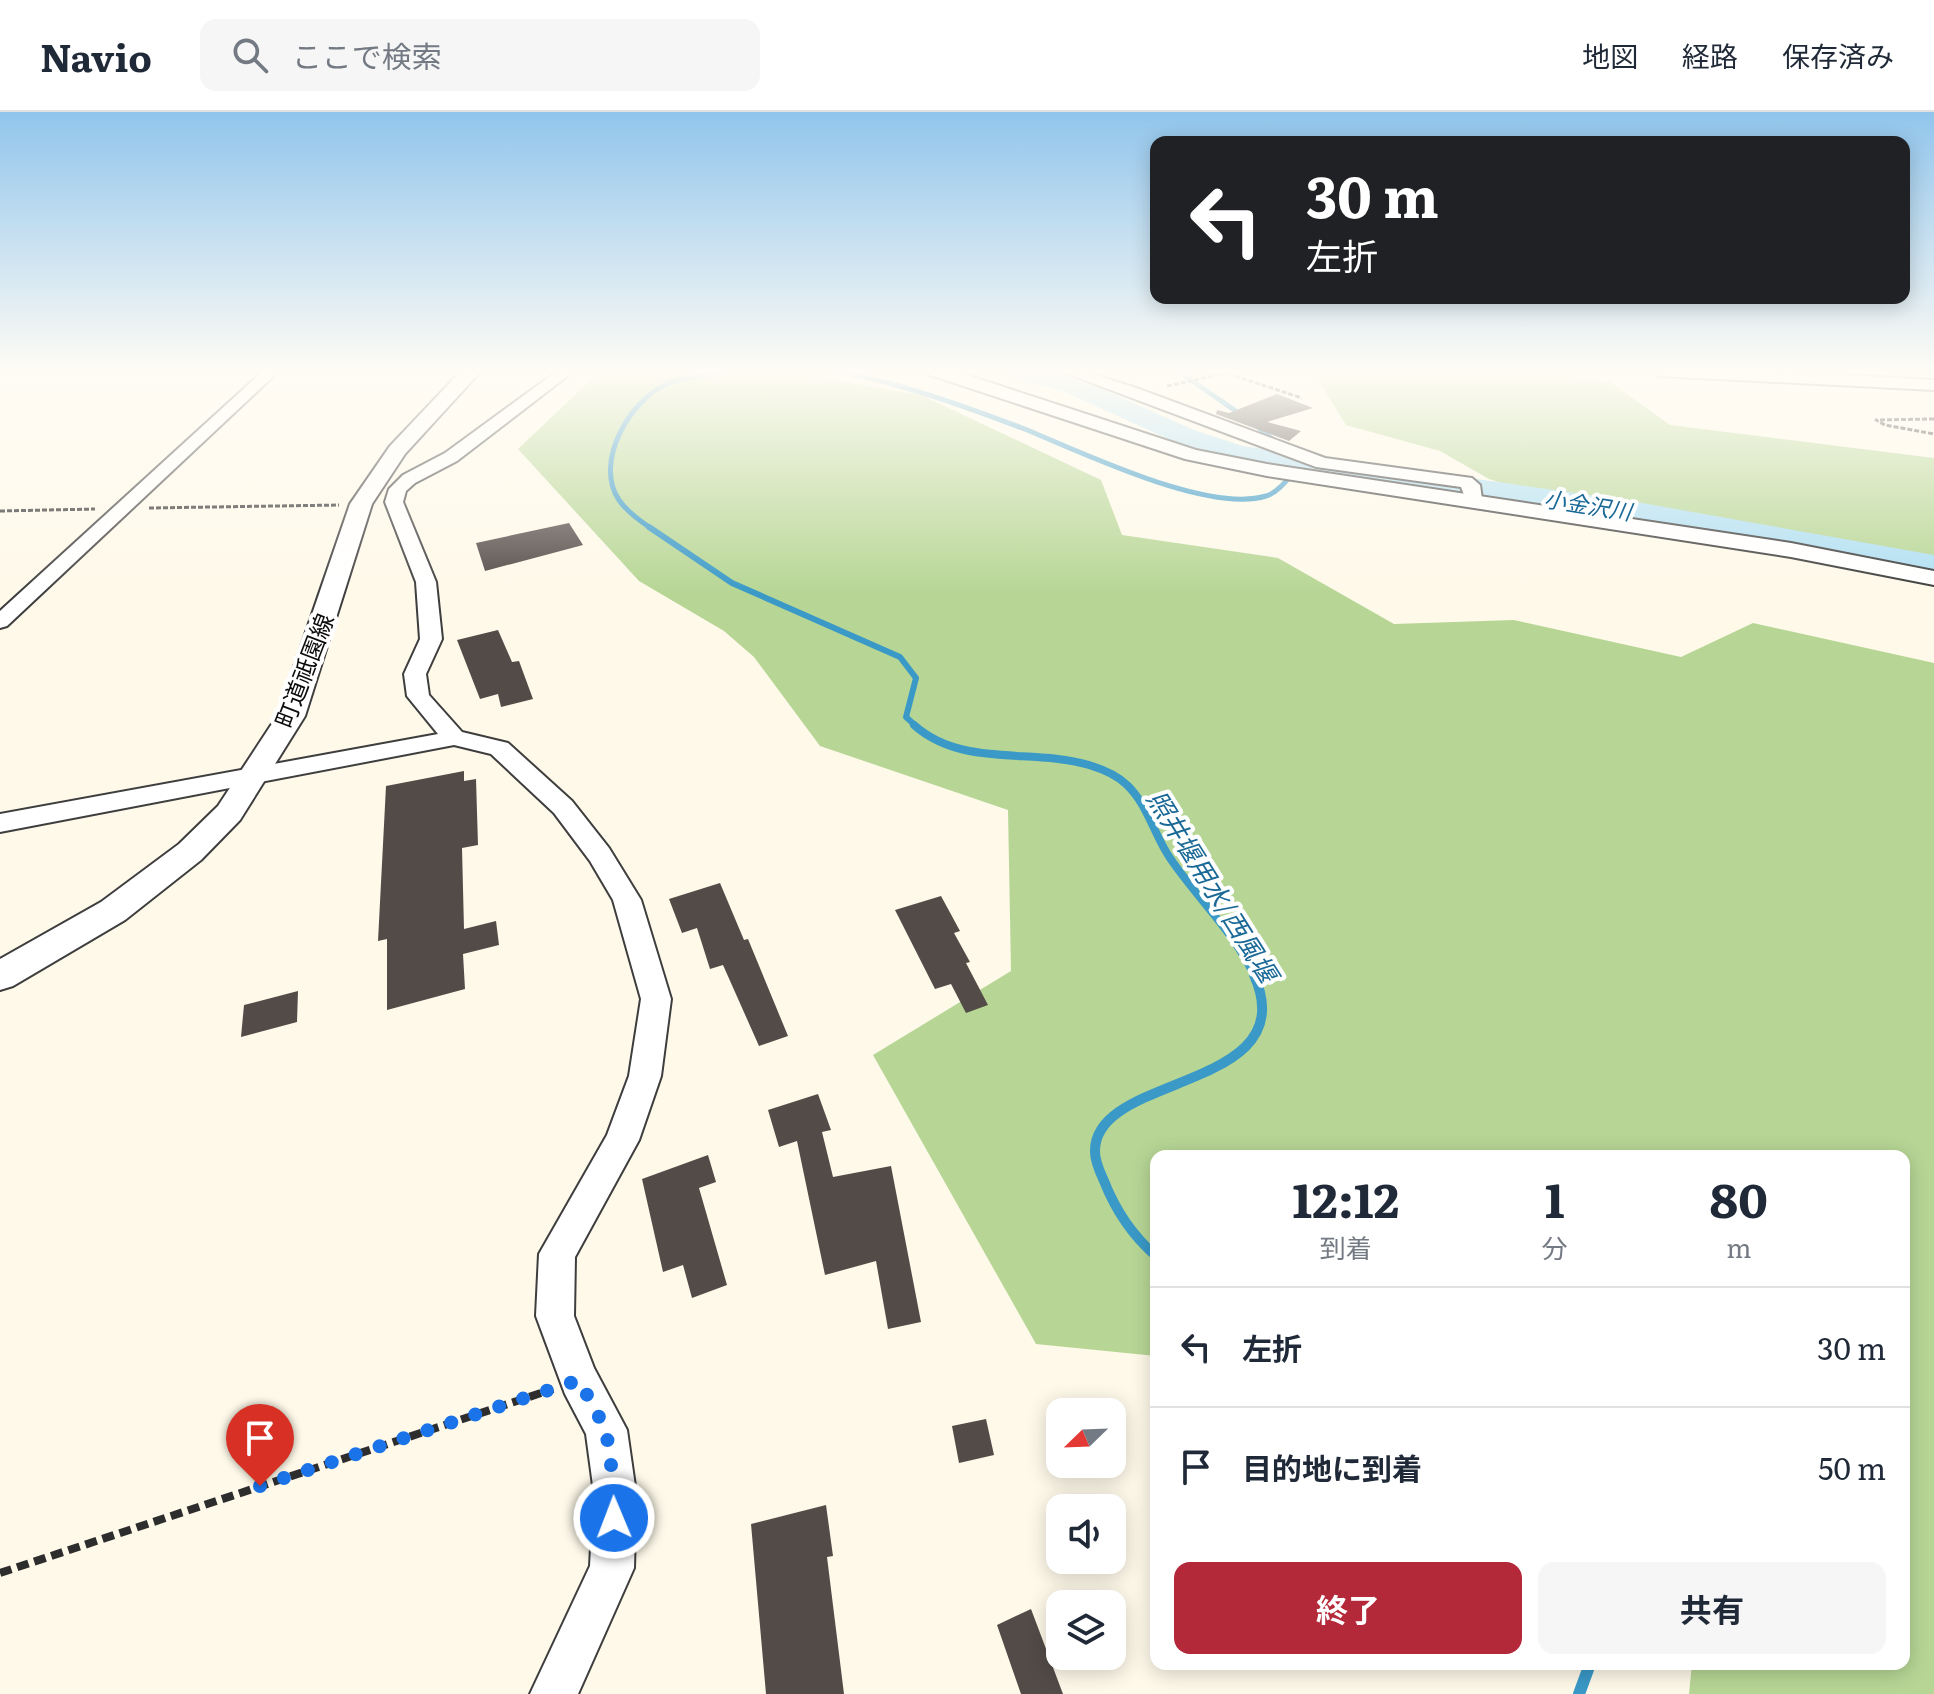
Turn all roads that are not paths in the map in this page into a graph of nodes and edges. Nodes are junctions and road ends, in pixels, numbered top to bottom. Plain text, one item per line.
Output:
1 (192, 445) edge
2 (401, 445) edge
3 (468, 445) edge
4 (1161, 445) edge
5 (1274, 445) edge
6 (1473, 499) junction
7 (1934, 578) edge
8 (0, 622) edge
9 (454, 738) junction
10 (254, 776) junction
11 (0, 823) edge
12 (0, 976) edge
13 (554, 1694) edge

1 - 8 street
2 - 10 street, 町道祗園線
3 - 9 street
4 - 6 street
5 - 6 street
6 - 7 street
9 - 10 street
9 - 13 street
10 - 11 street
10 - 12 street, 町道祗園線

